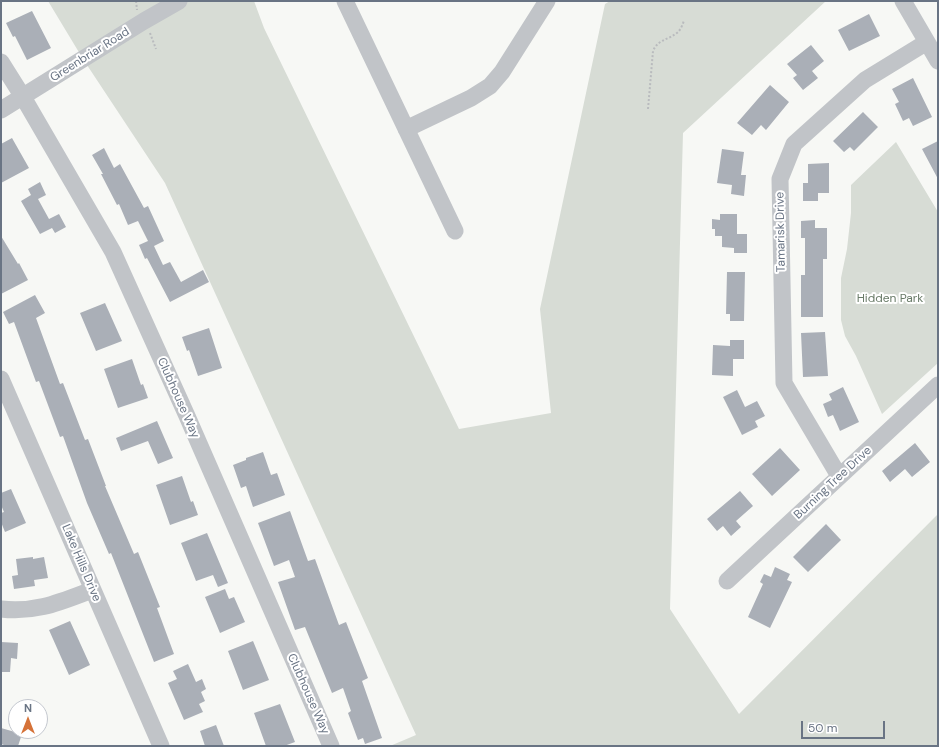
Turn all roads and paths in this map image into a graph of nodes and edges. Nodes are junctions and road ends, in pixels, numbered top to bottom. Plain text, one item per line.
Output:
1 (179, 1) edge
2 (345, 1) edge
3 (547, 1) edge
4 (903, 1) edge
5 (684, 20) dead end
6 (927, 42) junction
7 (938, 61) edge
8 (1, 62) edge
9 (23, 97) junction
10 (648, 109) dead end
11 (1, 110) edge
12 (406, 129) junction
13 (455, 231) dead end
14 (938, 385) edge
15 (3, 390) edge
16 (839, 476) junction
17 (727, 581) dead end
18 (92, 590) junction
19 (1, 610) edge
20 (161, 746) edge
21 (331, 746) edge

1 - 9 street, Greenbriar Road
2 - 12 street
3 - 12 street
4 - 6 street
5 - 10 path
6 - 7 street
6 - 16 street, Tamarisk Drive
8 - 9 street, Clubhouse Way
9 - 11 street, Greenbriar Road
9 - 21 street, Clubhouse Way
12 - 13 street
14 - 16 street, Burning Tree Drive
15 - 18 street, Lake Hills Drive
16 - 17 street, Burning Tree Drive
18 - 19 street
18 - 20 street, Lake Hills Drive

